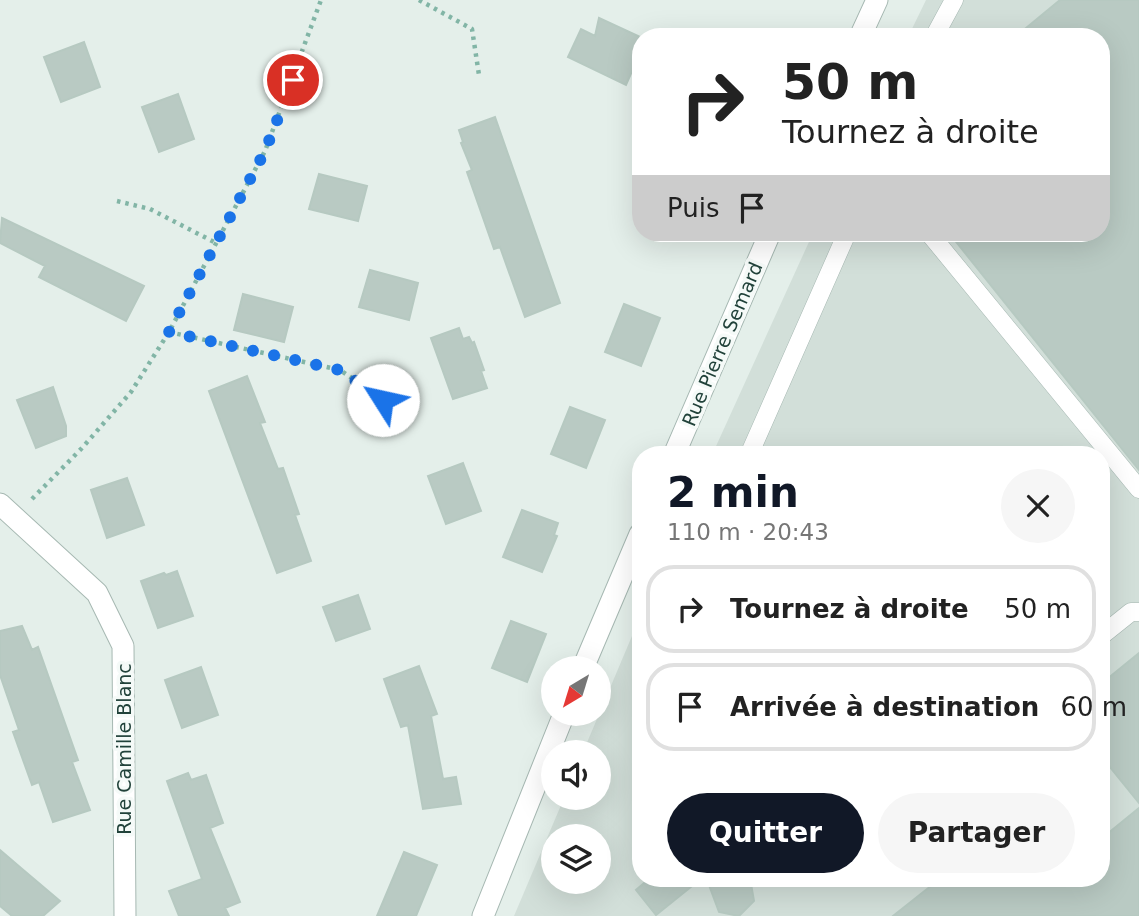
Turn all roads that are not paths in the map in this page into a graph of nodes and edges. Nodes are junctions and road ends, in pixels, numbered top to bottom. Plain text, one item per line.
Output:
1 (877, 0) edge
2 (954, 0) edge
3 (864, 28) edge
4 (939, 28) edge
5 (766, 242) edge
6 (843, 242) edge
7 (936, 242) edge
8 (678, 446) edge
9 (753, 446) edge
10 (1104, 446) edge
11 (1110, 454) edge
12 (1139, 489) edge
13 (7, 511) edge
14 (632, 553) edge
15 (1139, 612) edge
16 (1110, 629) edge
17 (588, 656) edge
18 (559, 726) edge
19 (125, 916) edge
20 (483, 916) edge

1 - 3 street
2 - 4 lane
5 - 8 street, Rue Pierre Semard
6 - 9 lane
7 - 10 lane
11 - 12 lane
13 - 19 street, Rue Camille Blanc
14 - 17 street
15 - 16 lane
18 - 20 street

